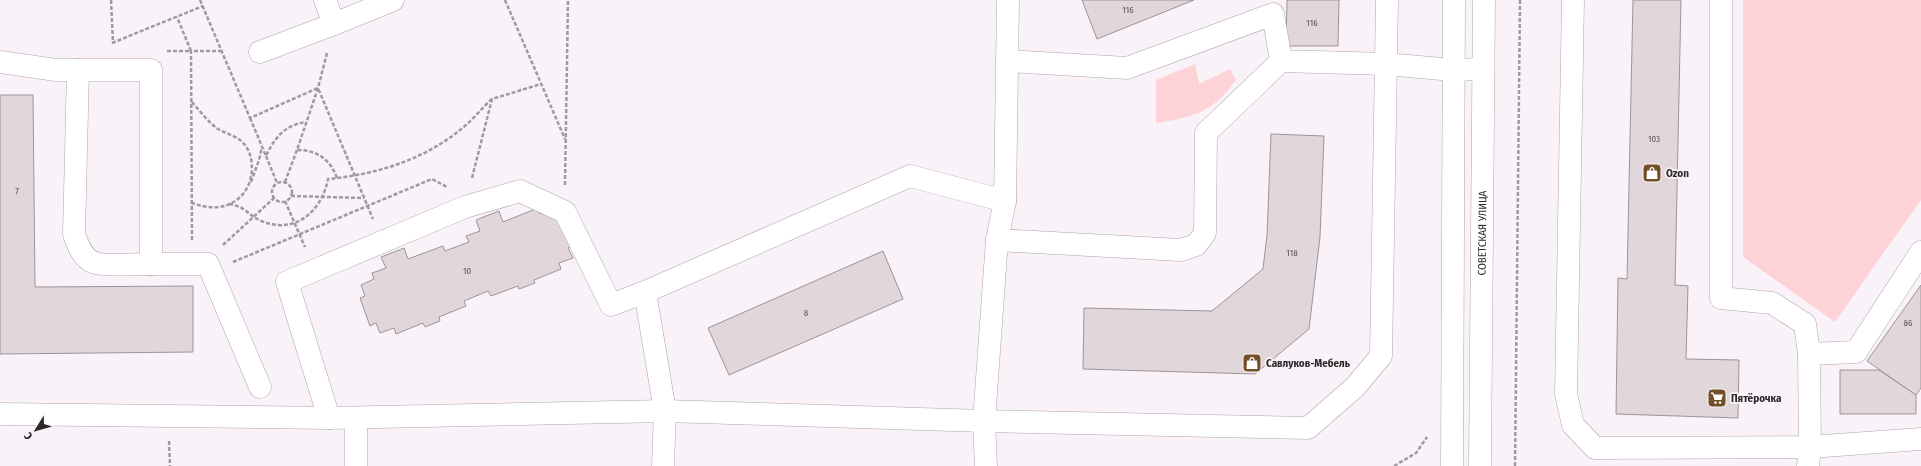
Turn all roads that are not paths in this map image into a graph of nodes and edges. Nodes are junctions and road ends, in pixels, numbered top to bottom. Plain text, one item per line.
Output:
1 (325, 0) edge
2 (393, 0) edge
3 (1008, 0) edge
4 (1387, 0) edge
5 (1454, 0) edge
6 (1484, 0) edge
7 (1573, 0) edge
8 (1721, 0) edge
9 (334, 24) junction
10 (260, 52) dead end
11 (1007, 61) junction
12 (1281, 61) junction
13 (0, 62) edge
14 (1386, 64) junction
15 (1482, 68) junction
16 (78, 70) junction
17 (1453, 70) junction
18 (1005, 201) junction
19 (997, 240) junction
20 (1921, 252) edge
21 (151, 264) junction
22 (645, 292) junction
23 (1809, 354) junction
24 (260, 387) dead end
25 (665, 410) junction
26 (0, 414) edge
27 (329, 418) junction
28 (356, 418) junction
29 (984, 421) junction
30 (1921, 439) edge
31 (1809, 456) edge
32 (356, 466) edge
33 (663, 466) edge
34 (986, 466) edge
35 (1452, 466) edge
36 (1480, 466) edge

1 - 9 main road
2 - 9 main road
3 - 11 main road
4 - 14 main road
5 - 17 main road
6 - 15 main road, СОВЕТСКАЯ УЛИЦА
7 - 31 main road
8 - 23 main road
9 - 10 main road
11 - 12 main road
11 - 18 main road
12 - 14 main road
12 - 19 main road
13 - 16 main road
14 - 17 main road
14 - 29 main road
15 - 17 main road
15 - 36 main road, СОВЕТСКАЯ УЛИЦА
16 - 21 main road
16 - 21 main road
17 - 35 main road
18 - 19 main road
18 - 22 main road
19 - 29 main road
20 - 23 main road
21 - 24 main road
22 - 25 main road
22 - 27 main road
23 - 31 main road
25 - 28 main road
25 - 29 main road
25 - 33 main road
26 - 27 main road
27 - 28 main road
28 - 32 main road
29 - 34 main road
30 - 31 main road

